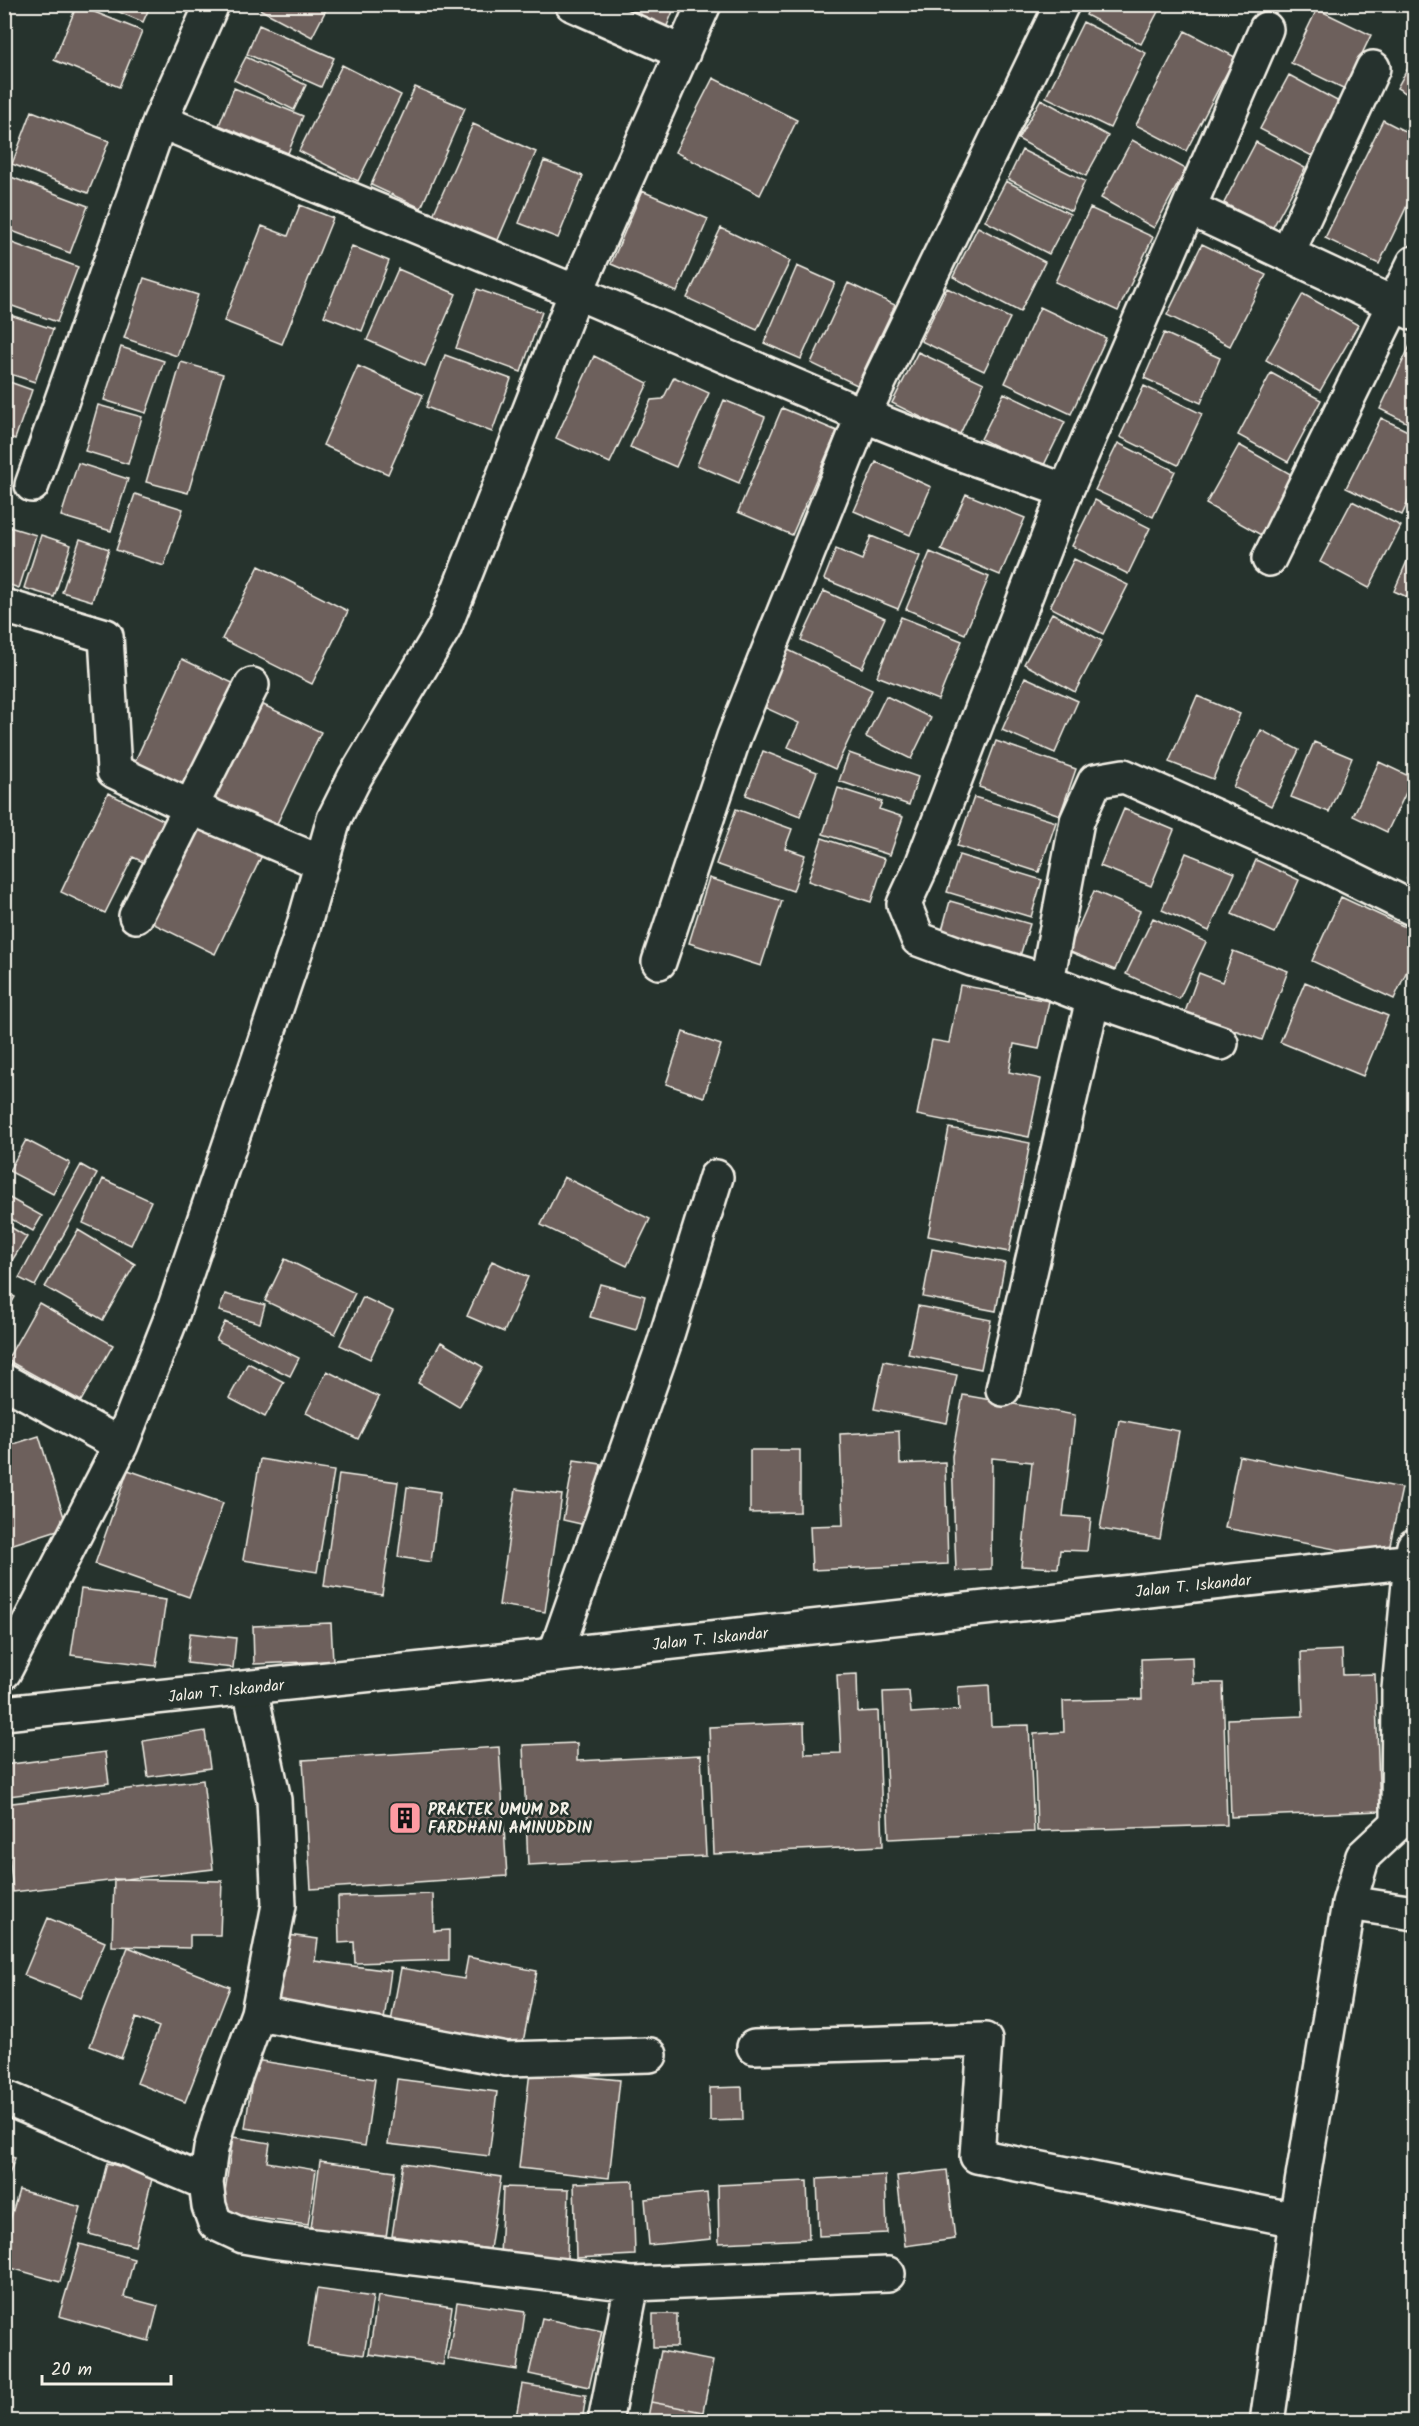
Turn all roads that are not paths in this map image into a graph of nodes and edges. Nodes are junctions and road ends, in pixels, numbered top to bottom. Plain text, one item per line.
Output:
1 (212, 4) edge
2 (572, 4) edge
3 (704, 4) edge
4 (1062, 4) edge
5 (1266, 29) dead end
6 (683, 54) junction
7 (1373, 68) dead end
8 (160, 121) junction
9 (1189, 208) junction
10 (1287, 254) junction
11 (1414, 262) edge
12 (576, 292) junction
13 (1405, 308) edge
14 (863, 416) junction
15 (32, 485) dead end
16 (1066, 490) junction
17 (1269, 559) dead end
18 (4, 606) edge
19 (252, 685) dead end
20 (190, 807) junction
21 (322, 863) junction
22 (1414, 909) edge
23 (136, 916) dead end
24 (659, 962) dead end
25 (1047, 981) junction
26 (1093, 999) junction
27 (1221, 1043) dead end
28 (716, 1177) dead end
29 (4, 1381) edge
30 (1003, 1389) dead end
31 (121, 1444) junction
32 (1413, 1556) edge
33 (555, 1655) junction
34 (4, 1672) edge
35 (250, 1688) junction
36 (4, 1713) edge
37 (1349, 1903) junction
38 (1414, 1913) edge
39 (258, 2013) junction
40 (754, 2047) dead end
41 (650, 2055) dead end
42 (4, 2097) edge
43 (206, 2183) junction
44 (1296, 2220) junction
45 (888, 2274) dead end
46 (632, 2284) junction
47 (605, 2421) edge
48 (1267, 2421) edge

1 - 8 street
2 - 6 street
3 - 6 street
4 - 14 street
5 - 9 street
6 - 12 street
7 - 10 street
8 - 12 street
8 - 15 street
9 - 10 street
9 - 16 street
10 - 13 street
11 - 13 street
12 - 14 street
12 - 21 street
13 - 17 street
14 - 16 street
14 - 24 street
16 - 25 street
18 - 20 street
19 - 20 street
20 - 21 street
20 - 23 street
21 - 31 street
22 - 25 street
25 - 26 street
26 - 27 street
26 - 30 street
28 - 33 street
29 - 31 street
31 - 34 street
32 - 33 street, Jalan T. Iskandar
32 - 37 street
33 - 35 street, Jalan T. Iskandar
35 - 36 street, Jalan T. Iskandar
35 - 39 street
37 - 38 street
37 - 44 street
39 - 41 street
39 - 43 street
40 - 44 street
42 - 43 street
43 - 46 street
44 - 48 street
45 - 46 street
46 - 47 street

